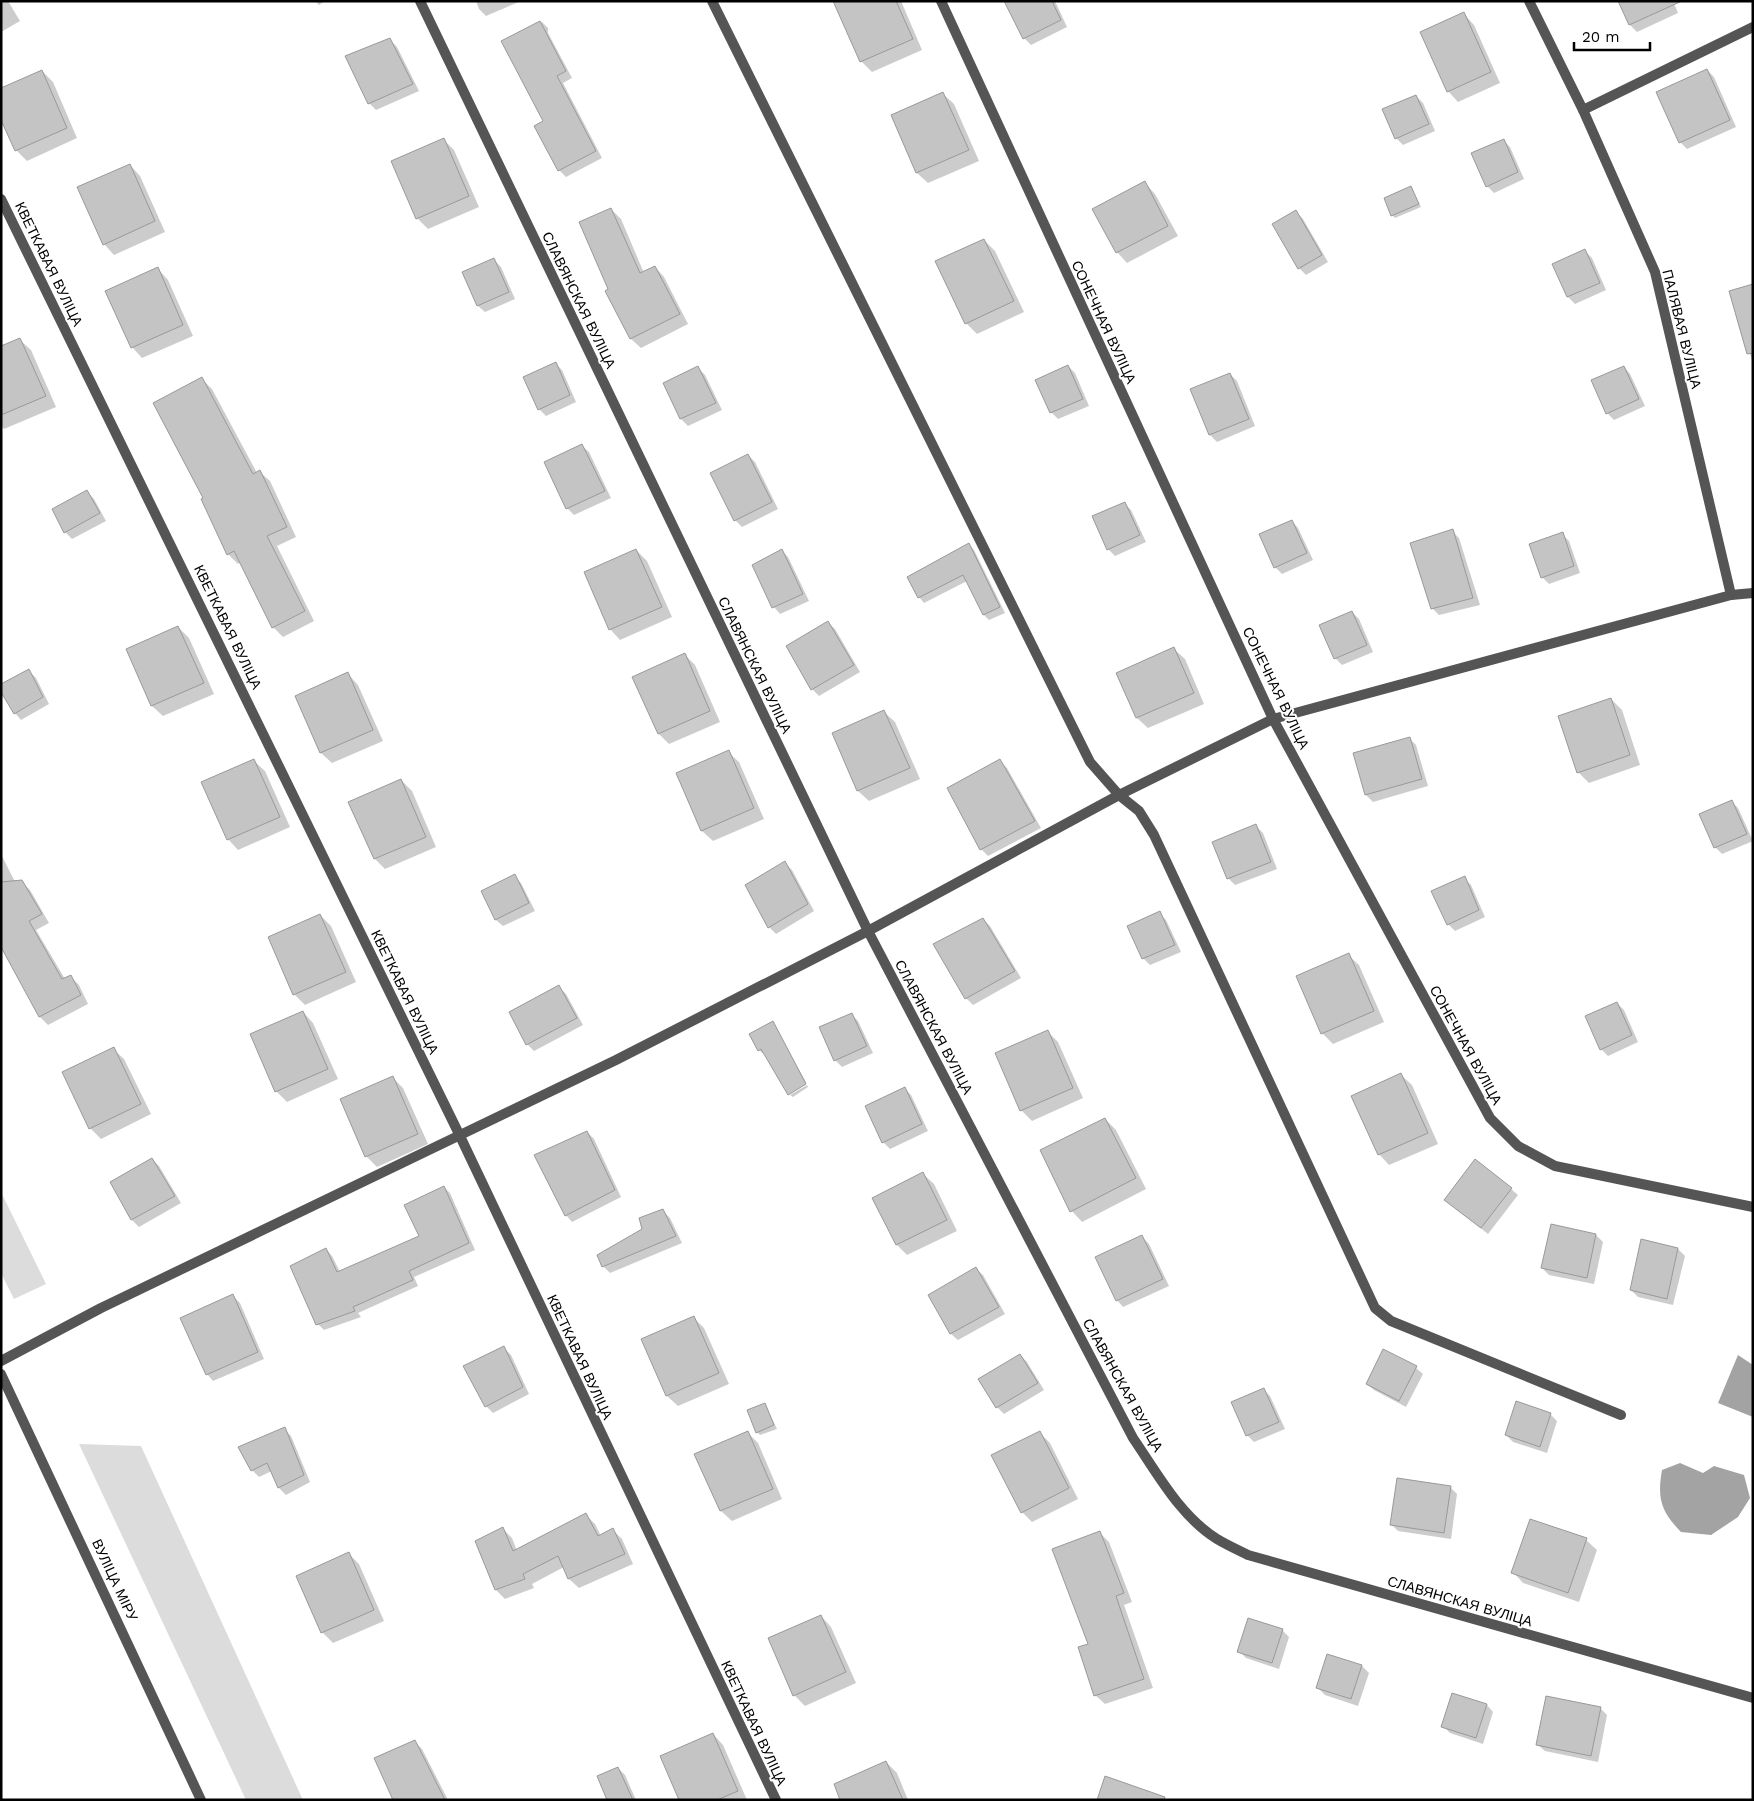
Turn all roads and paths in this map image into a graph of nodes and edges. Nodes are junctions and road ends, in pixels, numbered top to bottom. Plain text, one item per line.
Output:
1 (420, 1) edge
2 (712, 1) edge
3 (941, 1) edge
4 (1529, 1) edge
5 (1753, 26) edge
6 (1582, 110) junction
7 (1, 200) edge
8 (1753, 594) edge
9 (1731, 595) junction
10 (1273, 719) junction
11 (1119, 795) junction
12 (868, 931) junction
13 (459, 1134) junction
14 (1753, 1207) edge
15 (1, 1361) edge
16 (1, 1374) edge
17 (1622, 1415) dead end
18 (1753, 1698) edge
19 (201, 1800) edge
20 (776, 1800) edge

1 - 12 street, СЛАВЯНСКАЯ ВУЛІЦА
2 - 11 street
3 - 10 street, СОНЕЧНАЯ ВУЛІЦА
4 - 6 street, ПАЛЯВАЯ ВУЛІЦА
5 - 6 street
6 - 9 street, ПАЛЯВАЯ ВУЛІЦА
7 - 13 street, КВЕТКАВАЯ ВУЛІЦА
8 - 9 street
9 - 10 street
10 - 11 street
10 - 14 street, СОНЕЧНАЯ ВУЛІЦА
11 - 12 street
11 - 17 street
12 - 13 street
12 - 18 street, СЛАВЯНСКАЯ ВУЛІЦА
13 - 15 street
13 - 20 street, КВЕТКАВАЯ ВУЛІЦА
16 - 19 street, ВУЛІЦА МІРУ

